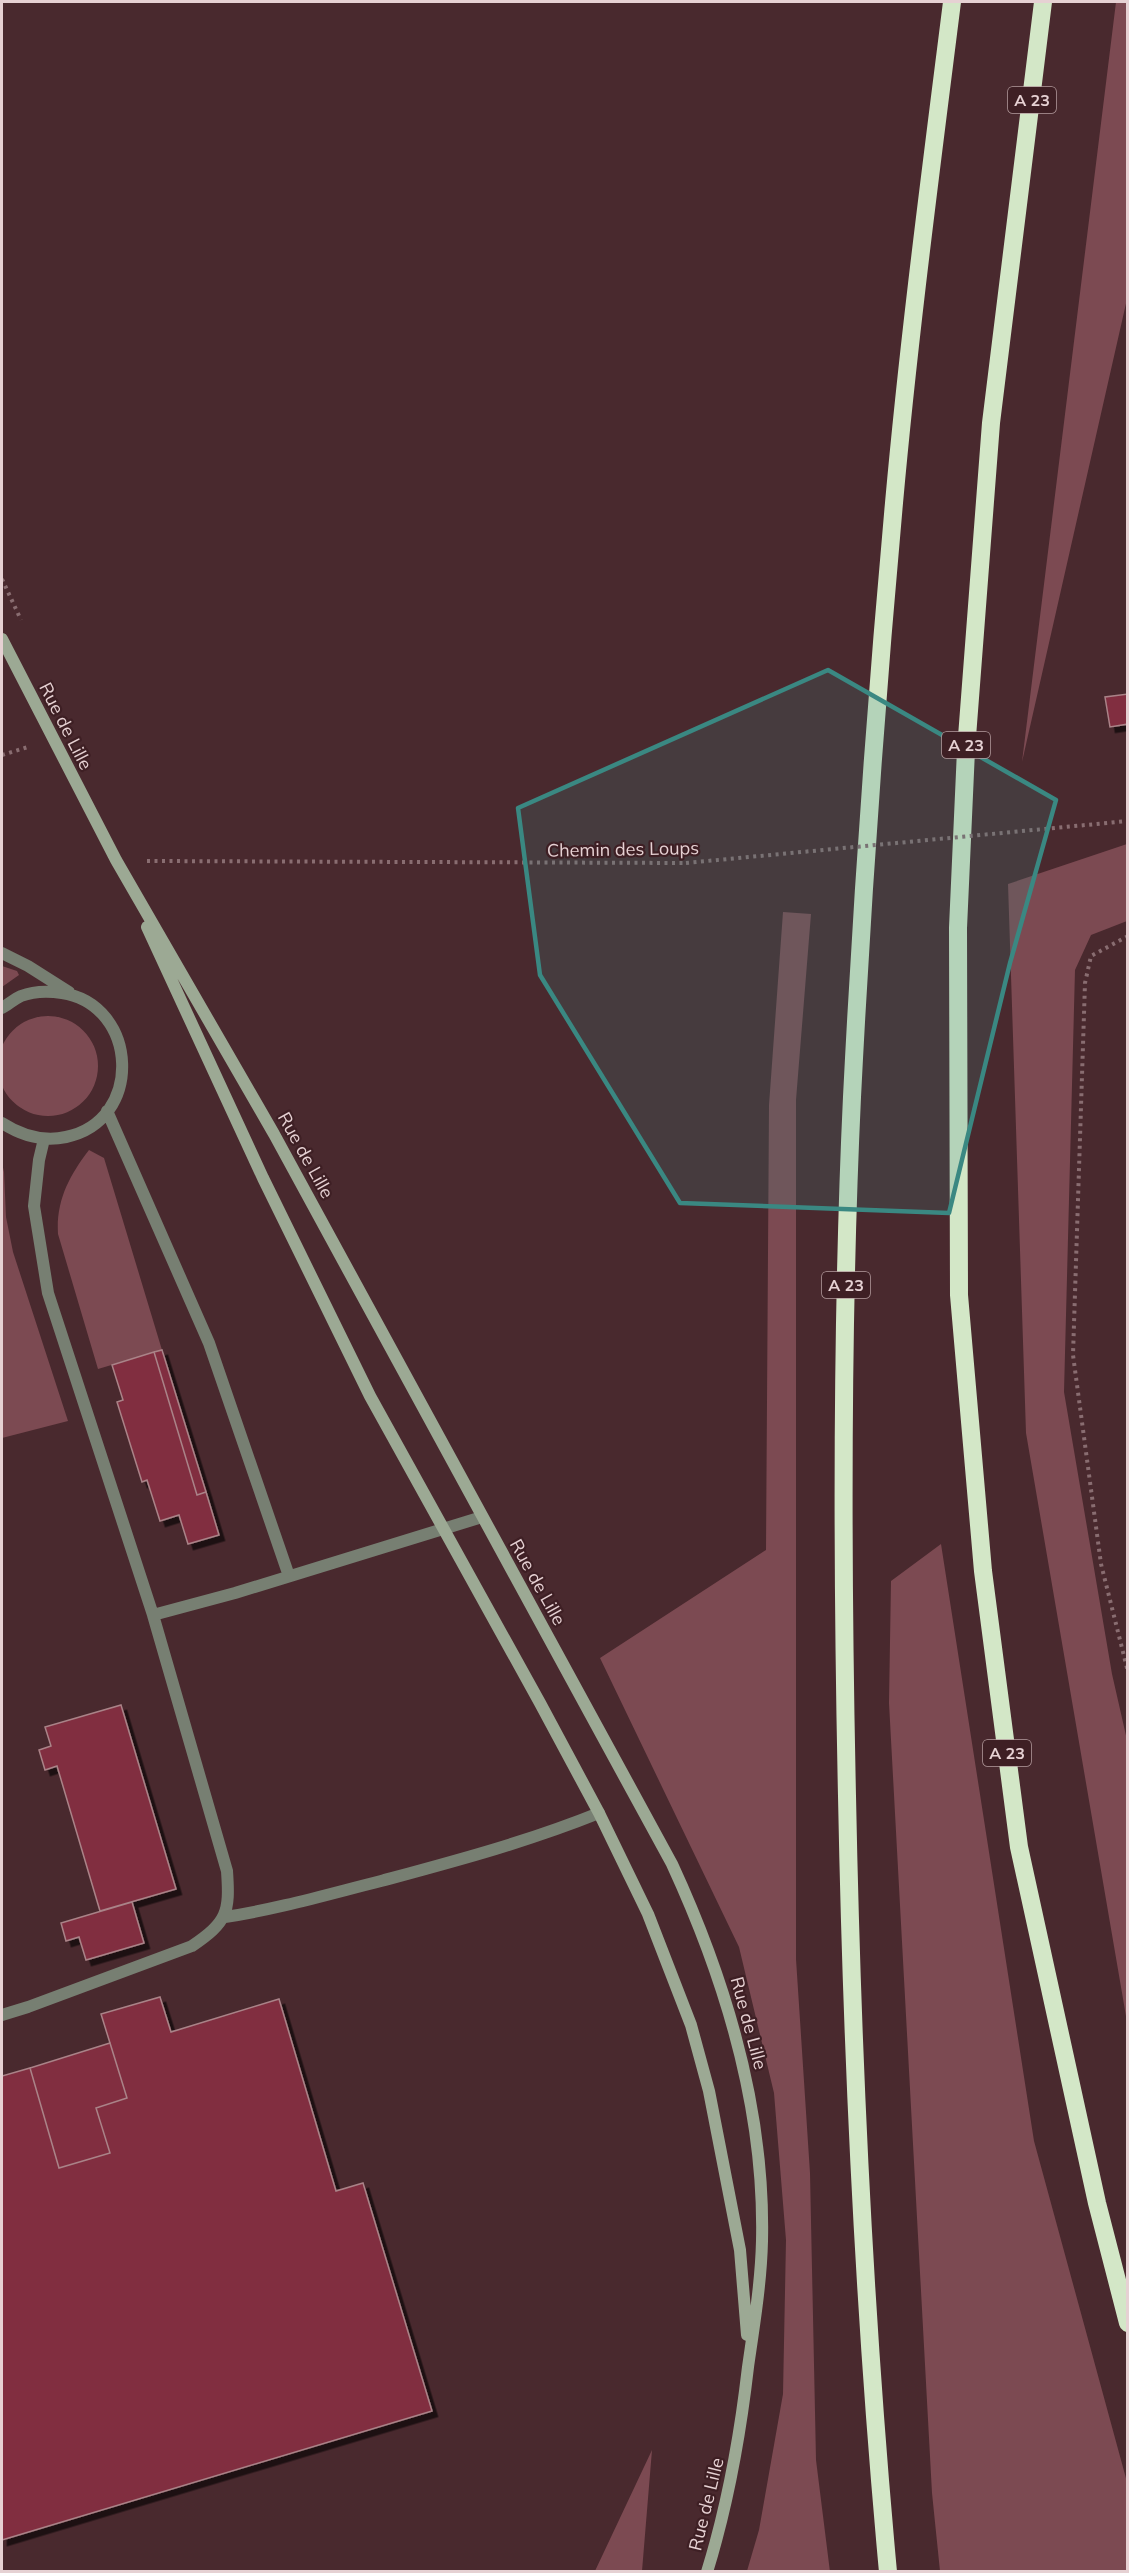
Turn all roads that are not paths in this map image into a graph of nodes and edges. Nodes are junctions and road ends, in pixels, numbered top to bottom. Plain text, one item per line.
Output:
1 (952, 2) edge
2 (1043, 2) edge
3 (2, 639) edge
4 (116, 861) junction
5 (2, 953) edge
6 (73, 995) junction
7 (2, 1008) edge
8 (107, 1111) junction
9 (2, 1123) edge
10 (44, 1139) junction
11 (482, 1516) junction
12 (442, 1529) junction
13 (289, 1576) junction
14 (153, 1615) junction
15 (599, 1813) junction
16 (225, 1917) junction
17 (2, 2014) edge
18 (1128, 2323) edge
19 (748, 2373) junction
20 (707, 2571) edge
21 (888, 2571) edge

1 - 21 highway, A 23
2 - 18 highway, A 23
3 - 4 main road, Rue de Lille
4 - 11 main road, Rue de Lille
4 - 12 main road, Rue de Lille
5 - 6 lane
6 - 7 lane
6 - 8 lane
8 - 10 lane
8 - 13 lane
9 - 10 lane
10 - 14 lane
11 - 12 lane
11 - 19 main road, Rue de Lille
12 - 13 lane
12 - 15 main road, Rue de Lille
13 - 14 lane
14 - 16 lane
15 - 16 lane
15 - 19 main road, Rue de Lille
16 - 17 lane
19 - 20 main road, Rue de Lille

